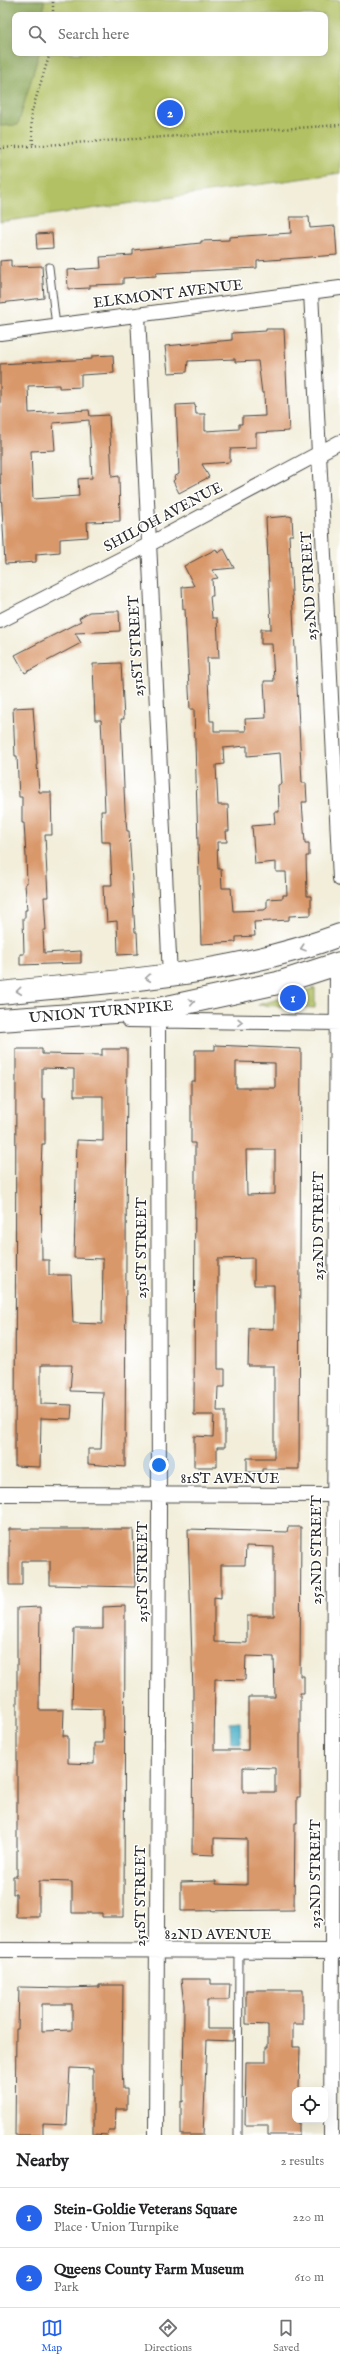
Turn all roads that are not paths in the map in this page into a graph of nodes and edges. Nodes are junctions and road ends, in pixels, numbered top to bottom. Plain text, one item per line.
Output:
1 (49, 267) dead end
2 (340, 288) edge
3 (311, 292) junction
4 (138, 315) junction
5 (56, 326) junction
6 (0, 333) edge
7 (340, 442) edge
8 (319, 453) junction
9 (148, 545) junction
10 (0, 621) edge
11 (339, 855) edge
12 (340, 879) edge
13 (340, 935) edge
14 (339, 964) edge
15 (170, 976) junction
16 (0, 993) edge
17 (158, 1015) junction
18 (10, 1020) edge
19 (338, 1023) edge
20 (0, 1494) edge
21 (159, 1495) junction
22 (337, 1495) edge
23 (0, 1950) edge
24 (157, 1951) junction
25 (240, 1951) junction
26 (336, 1951) edge
27 (334, 2131) edge
28 (156, 2135) edge
29 (238, 2135) edge

1 - 5 lane
2 - 3 street, ELKMONT AVENUE
3 - 4 street, ELKMONT AVENUE
3 - 8 street, 252ND STREET
4 - 5 street, ELKMONT AVENUE
4 - 9 street, 251ST STREET
5 - 6 street, ELKMONT AVENUE
7 - 8 street, SHILOH AVENUE
8 - 9 street, SHILOH AVENUE
8 - 11 street, 252ND STREET
9 - 10 street, SHILOH AVENUE
9 - 15 street, 251ST STREET
11 - 12 street, 252ND STREET
13 -> 15 main road, UNION TURNPIKE
17 -> 14 main road, UNION TURNPIKE
14 - 19 street, 252ND STREET
15 -> 16 main road, UNION TURNPIKE
17 - 18 main road, UNION TURNPIKE
17 -> 19 street
17 - 21 street, 251ST STREET
19 - 22 street, 252ND STREET
20 - 21 street, 81ST AVENUE
21 - 22 street, 81ST AVENUE
21 - 24 street, 251ST STREET
22 - 26 street, 252ND STREET
23 - 24 street, 82ND AVENUE
24 - 25 street, 82ND AVENUE
24 - 28 street, 251ST STREET
25 - 26 street, 82ND AVENUE
25 - 29 lane
26 - 27 street, 252ND STREET

